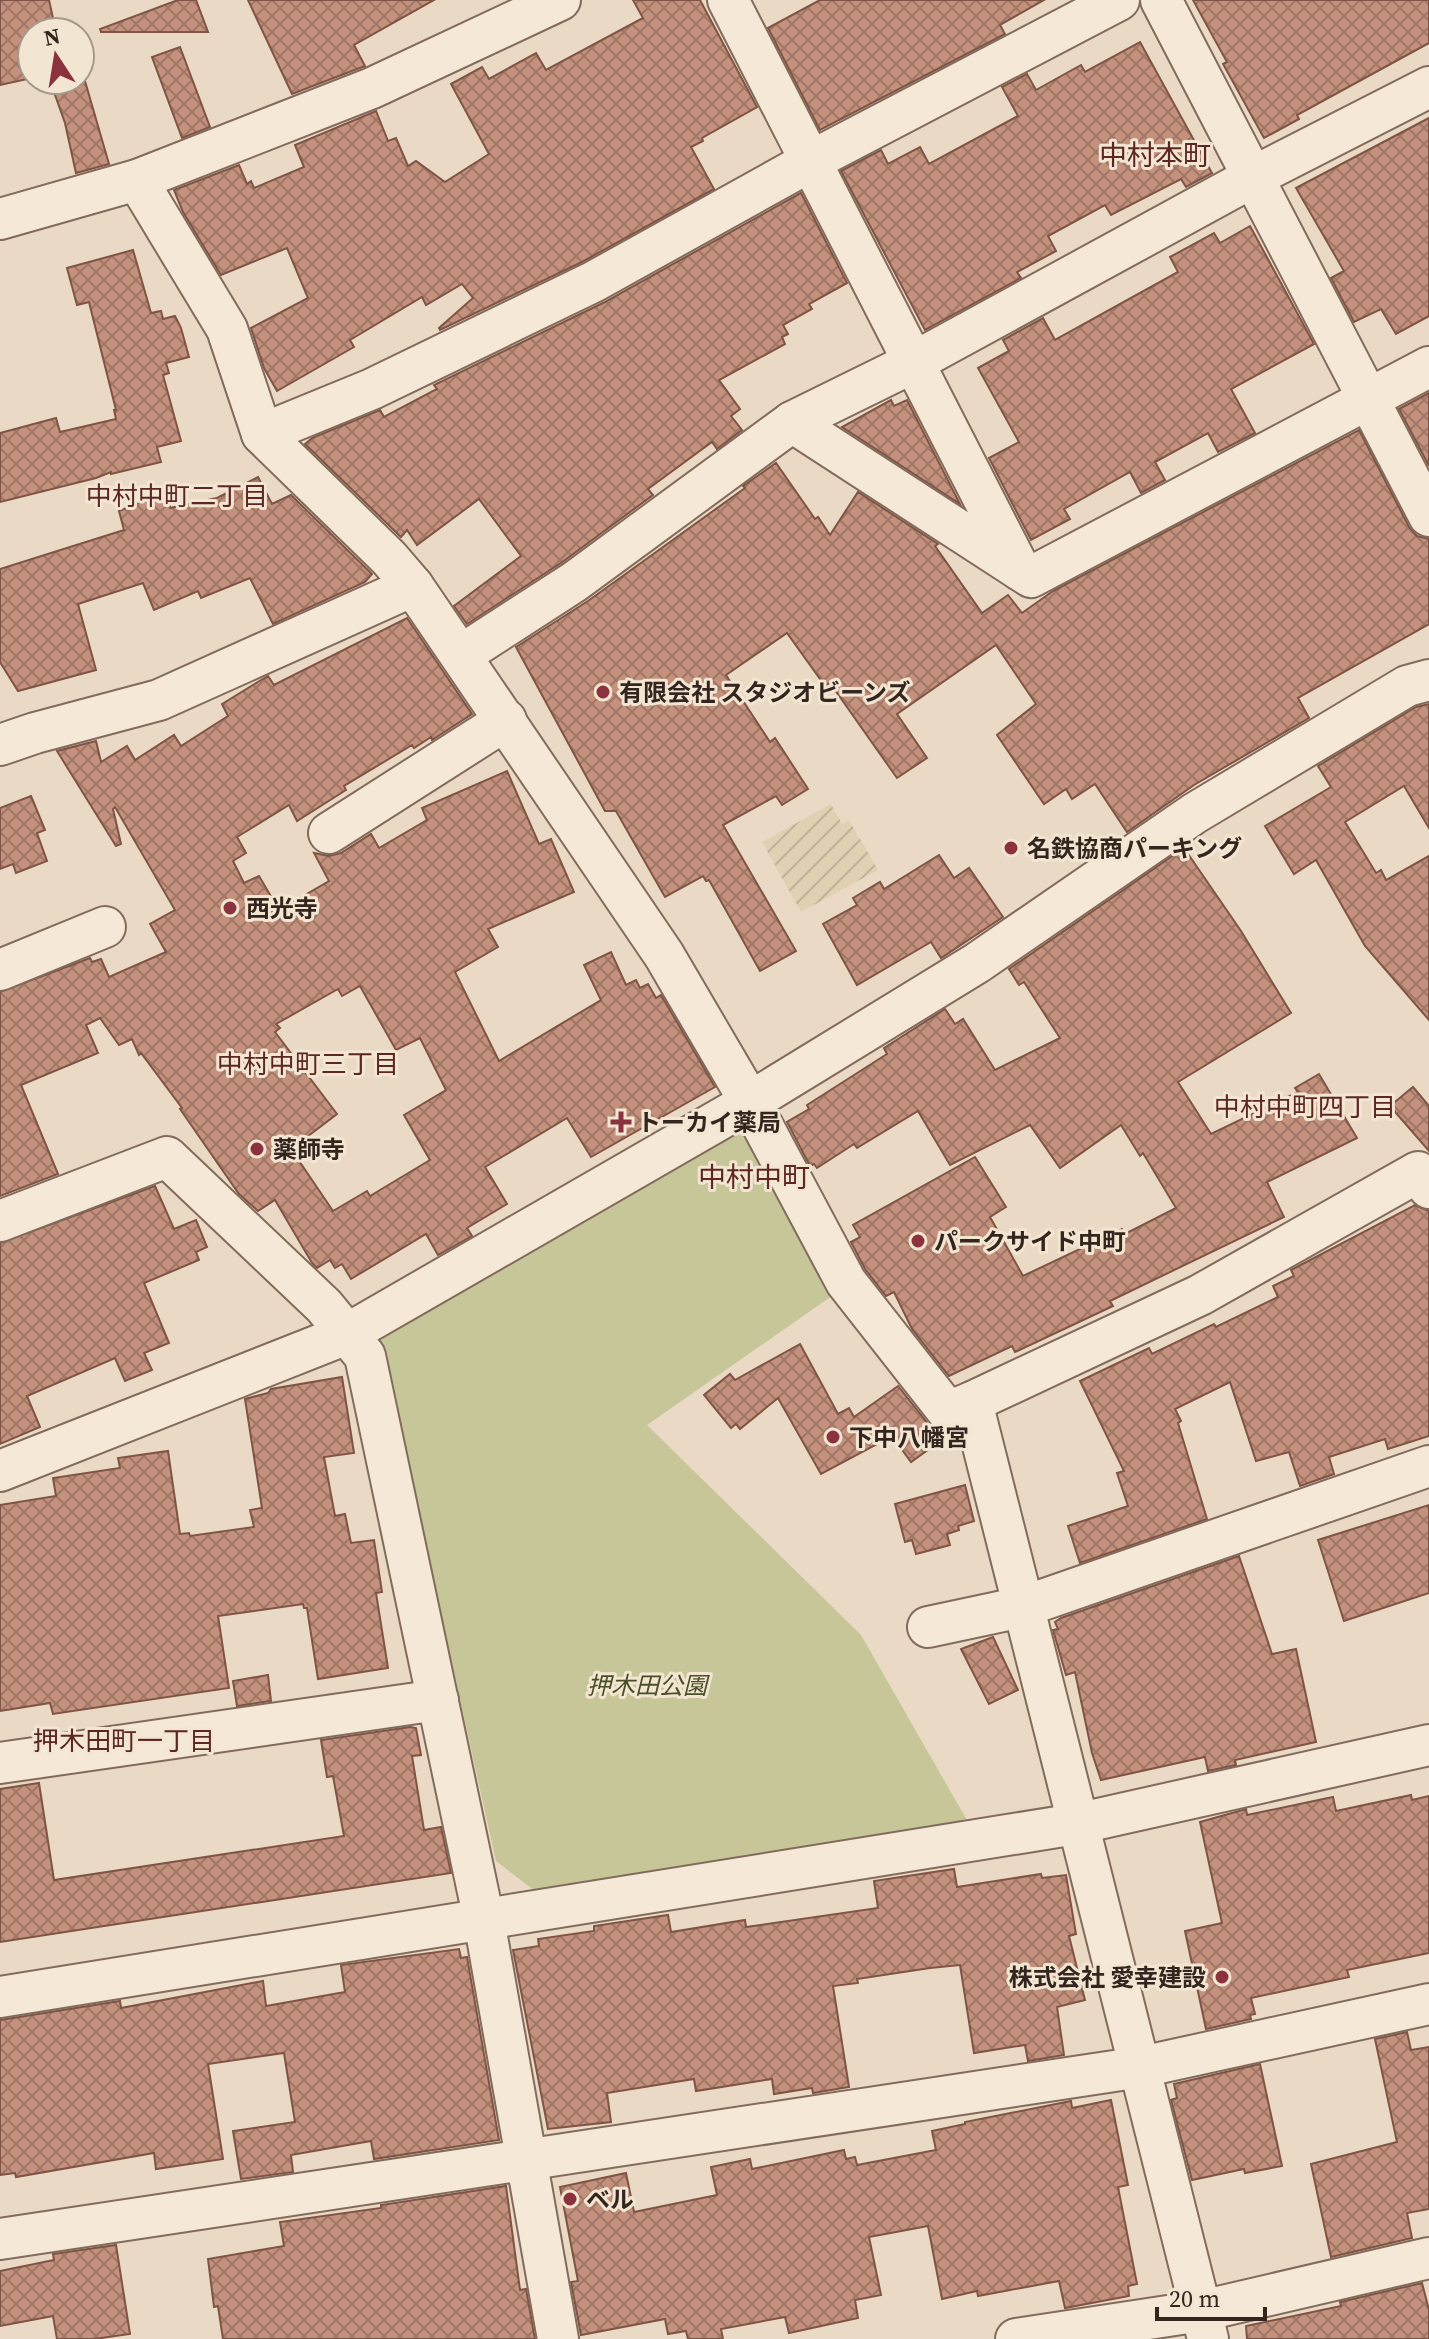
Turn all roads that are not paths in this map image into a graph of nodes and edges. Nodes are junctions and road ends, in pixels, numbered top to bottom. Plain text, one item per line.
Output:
1 (560, 0) edge
2 (728, 0) edge
3 (1119, 0) edge
4 (1161, 0) edge
5 (1429, 87) edge
6 (811, 161) junction
7 (1253, 177) junction
8 (137, 180) junction
9 (0, 219) edge
10 (914, 362) junction
11 (1429, 367) edge
12 (1369, 399) junction
13 (792, 422) junction
14 (262, 434) junction
15 (1429, 516) edge
16 (1021, 570) junction
17 (413, 586) junction
18 (461, 655) junction
19 (1429, 680) edge
20 (506, 720) junction
21 (0, 745) edge
22 (329, 833) dead end
23 (105, 927) dead end
24 (0, 970) edge
25 (750, 1102) junction
26 (1429, 1188) edge
27 (0, 1221) edge
28 (347, 1334) junction
29 (972, 1402) junction
30 (1429, 1466) edge
31 (0, 1471) edge
32 (1022, 1607) junction
33 (928, 1627) dead end
34 (438, 1700) junction
35 (1429, 1745) edge
36 (0, 1763) edge
37 (1076, 1824) junction
38 (484, 1920) junction
39 (0, 1997) edge
40 (1429, 2004) edge
41 (1141, 2067) junction
42 (528, 2161) junction
43 (0, 2239) edge
44 (1429, 2258) edge
45 (1205, 2325) edge
46 (558, 2339) edge
47 (1016, 2339) edge

1 - 8 street
2 - 6 street
3 - 6 street
4 - 7 street
5 - 7 street
6 - 10 street
6 - 14 street
7 - 10 street
7 - 12 street
8 - 9 street
8 - 14 street
10 - 13 street
10 - 16 street
11 - 12 street
12 - 15 street
12 - 16 street
13 - 16 street
13 - 18 street
14 - 17 street
17 - 18 street
17 - 21 street
18 - 20 street
19 - 25 street
20 - 22 street
20 - 25 street
23 - 24 street
25 - 28 street
25 - 29 street
26 - 29 street
27 - 28 street
28 - 31 street
28 - 34 street
29 - 32 street
30 - 32 street
32 - 33 street
32 - 37 street
34 - 36 street
34 - 38 street
35 - 37 street
37 - 38 street
37 - 41 street
38 - 39 street
38 - 42 street
40 - 41 street
41 - 42 street
41 - 45 street
42 - 43 street
42 - 46 street
44 - 45 street
45 - 47 street

